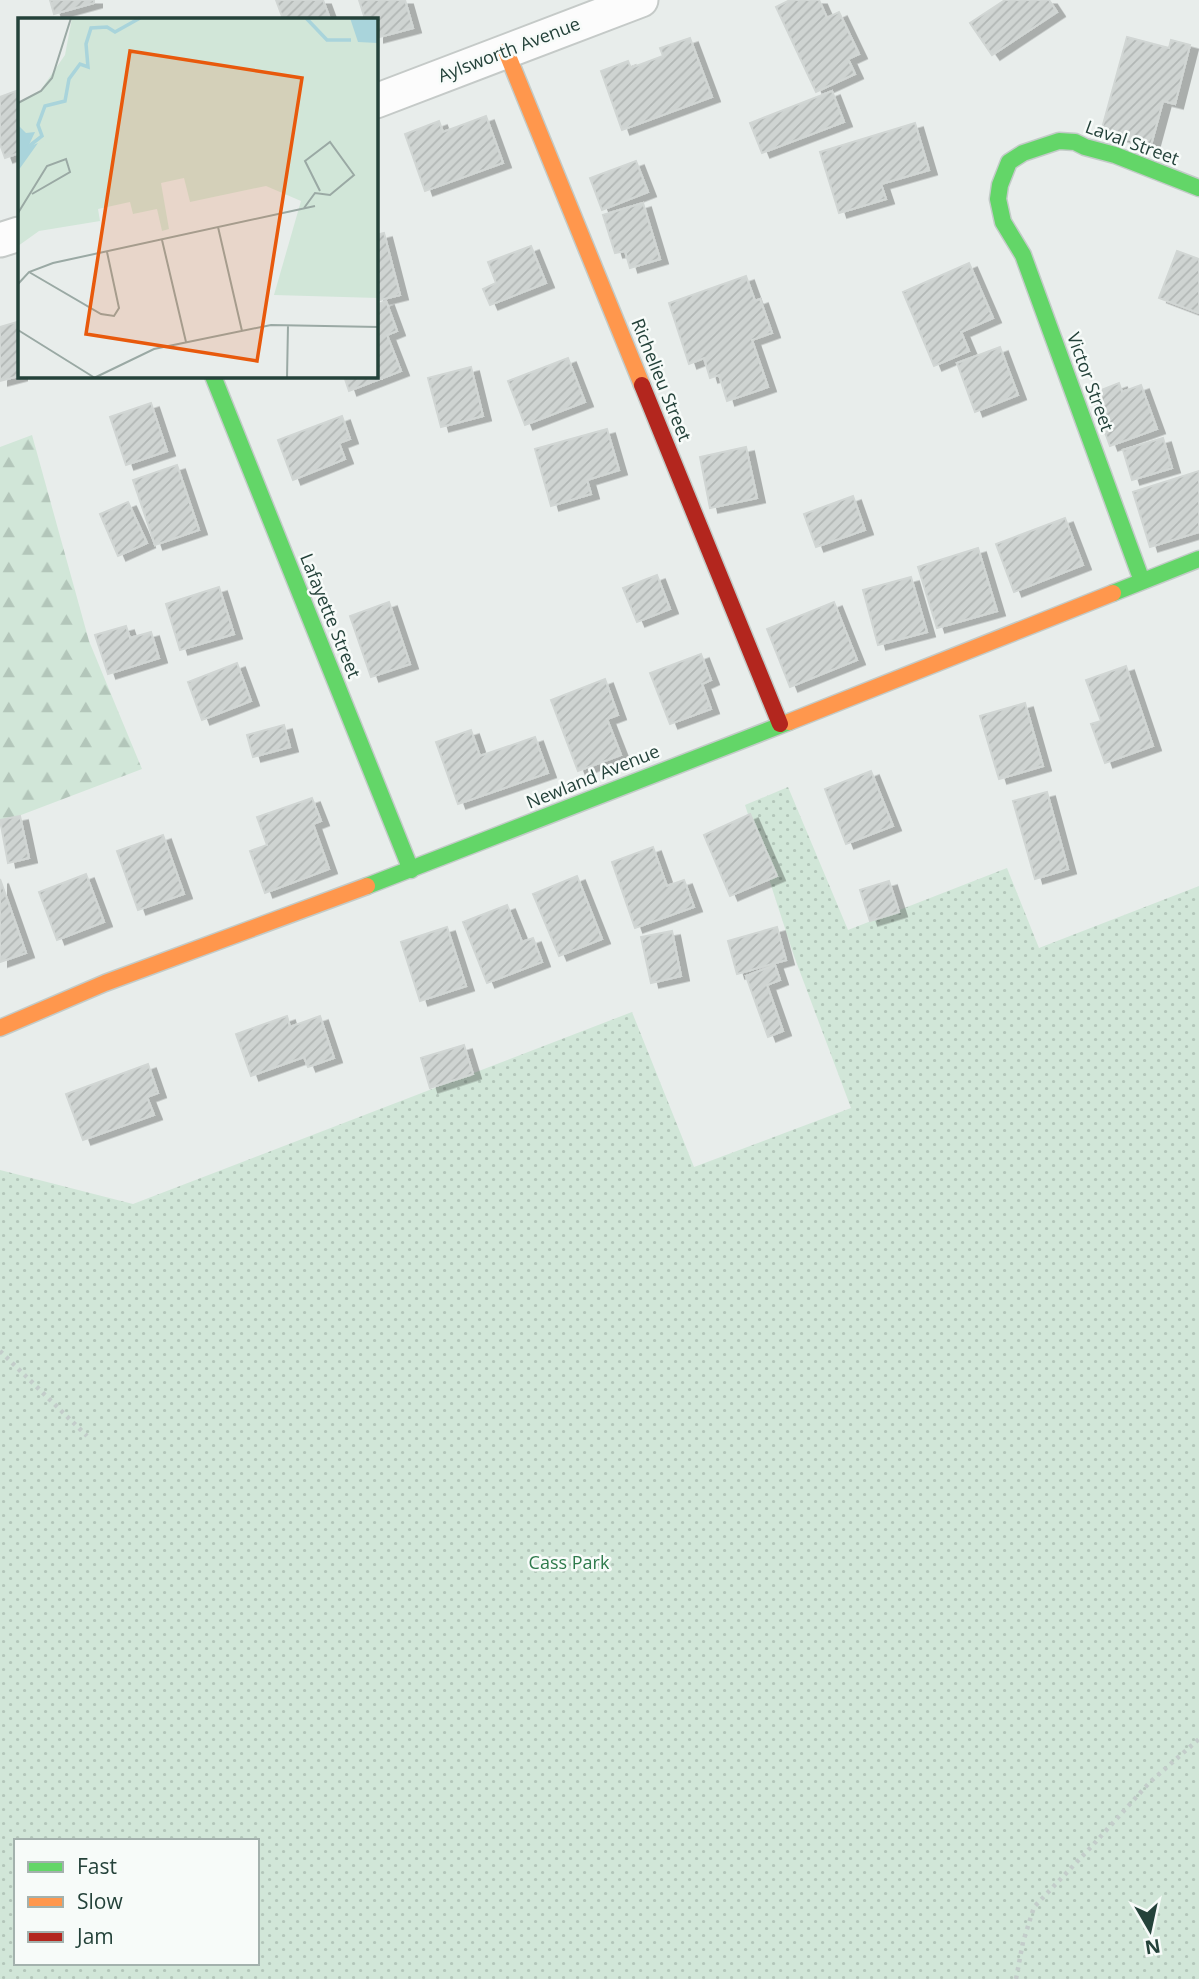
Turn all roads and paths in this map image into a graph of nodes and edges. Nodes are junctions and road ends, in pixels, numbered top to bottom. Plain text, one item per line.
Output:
1 (641, 0) edge
2 (506, 51) junction
3 (378, 100) edge
4 (1199, 188) edge
5 (998, 197) joint
6 (18, 234) edge
7 (0, 240) edge
8 (214, 378) edge
9 (1199, 559) edge
10 (1142, 582) junction
11 (779, 724) junction
12 (411, 870) junction
13 (0, 1028) edge
14 (0, 1351) edge
15 (87, 1436) dead end
16 (1199, 1738) edge
17 (1016, 1979) edge

1 - 2 street, Aylsworth Avenue
2 - 3 street, Aylsworth Avenue
2 - 11 street, Richelieu Street
4 - 5 street, Laval Street
5 - 10 street, Victor Street
6 - 7 street
8 - 12 street, Lafayette Street
9 - 10 street, Newland Avenue
10 - 11 street, Newland Avenue
11 - 12 street, Newland Avenue
12 - 13 street, Newland Avenue
14 - 15 path
16 - 17 path

